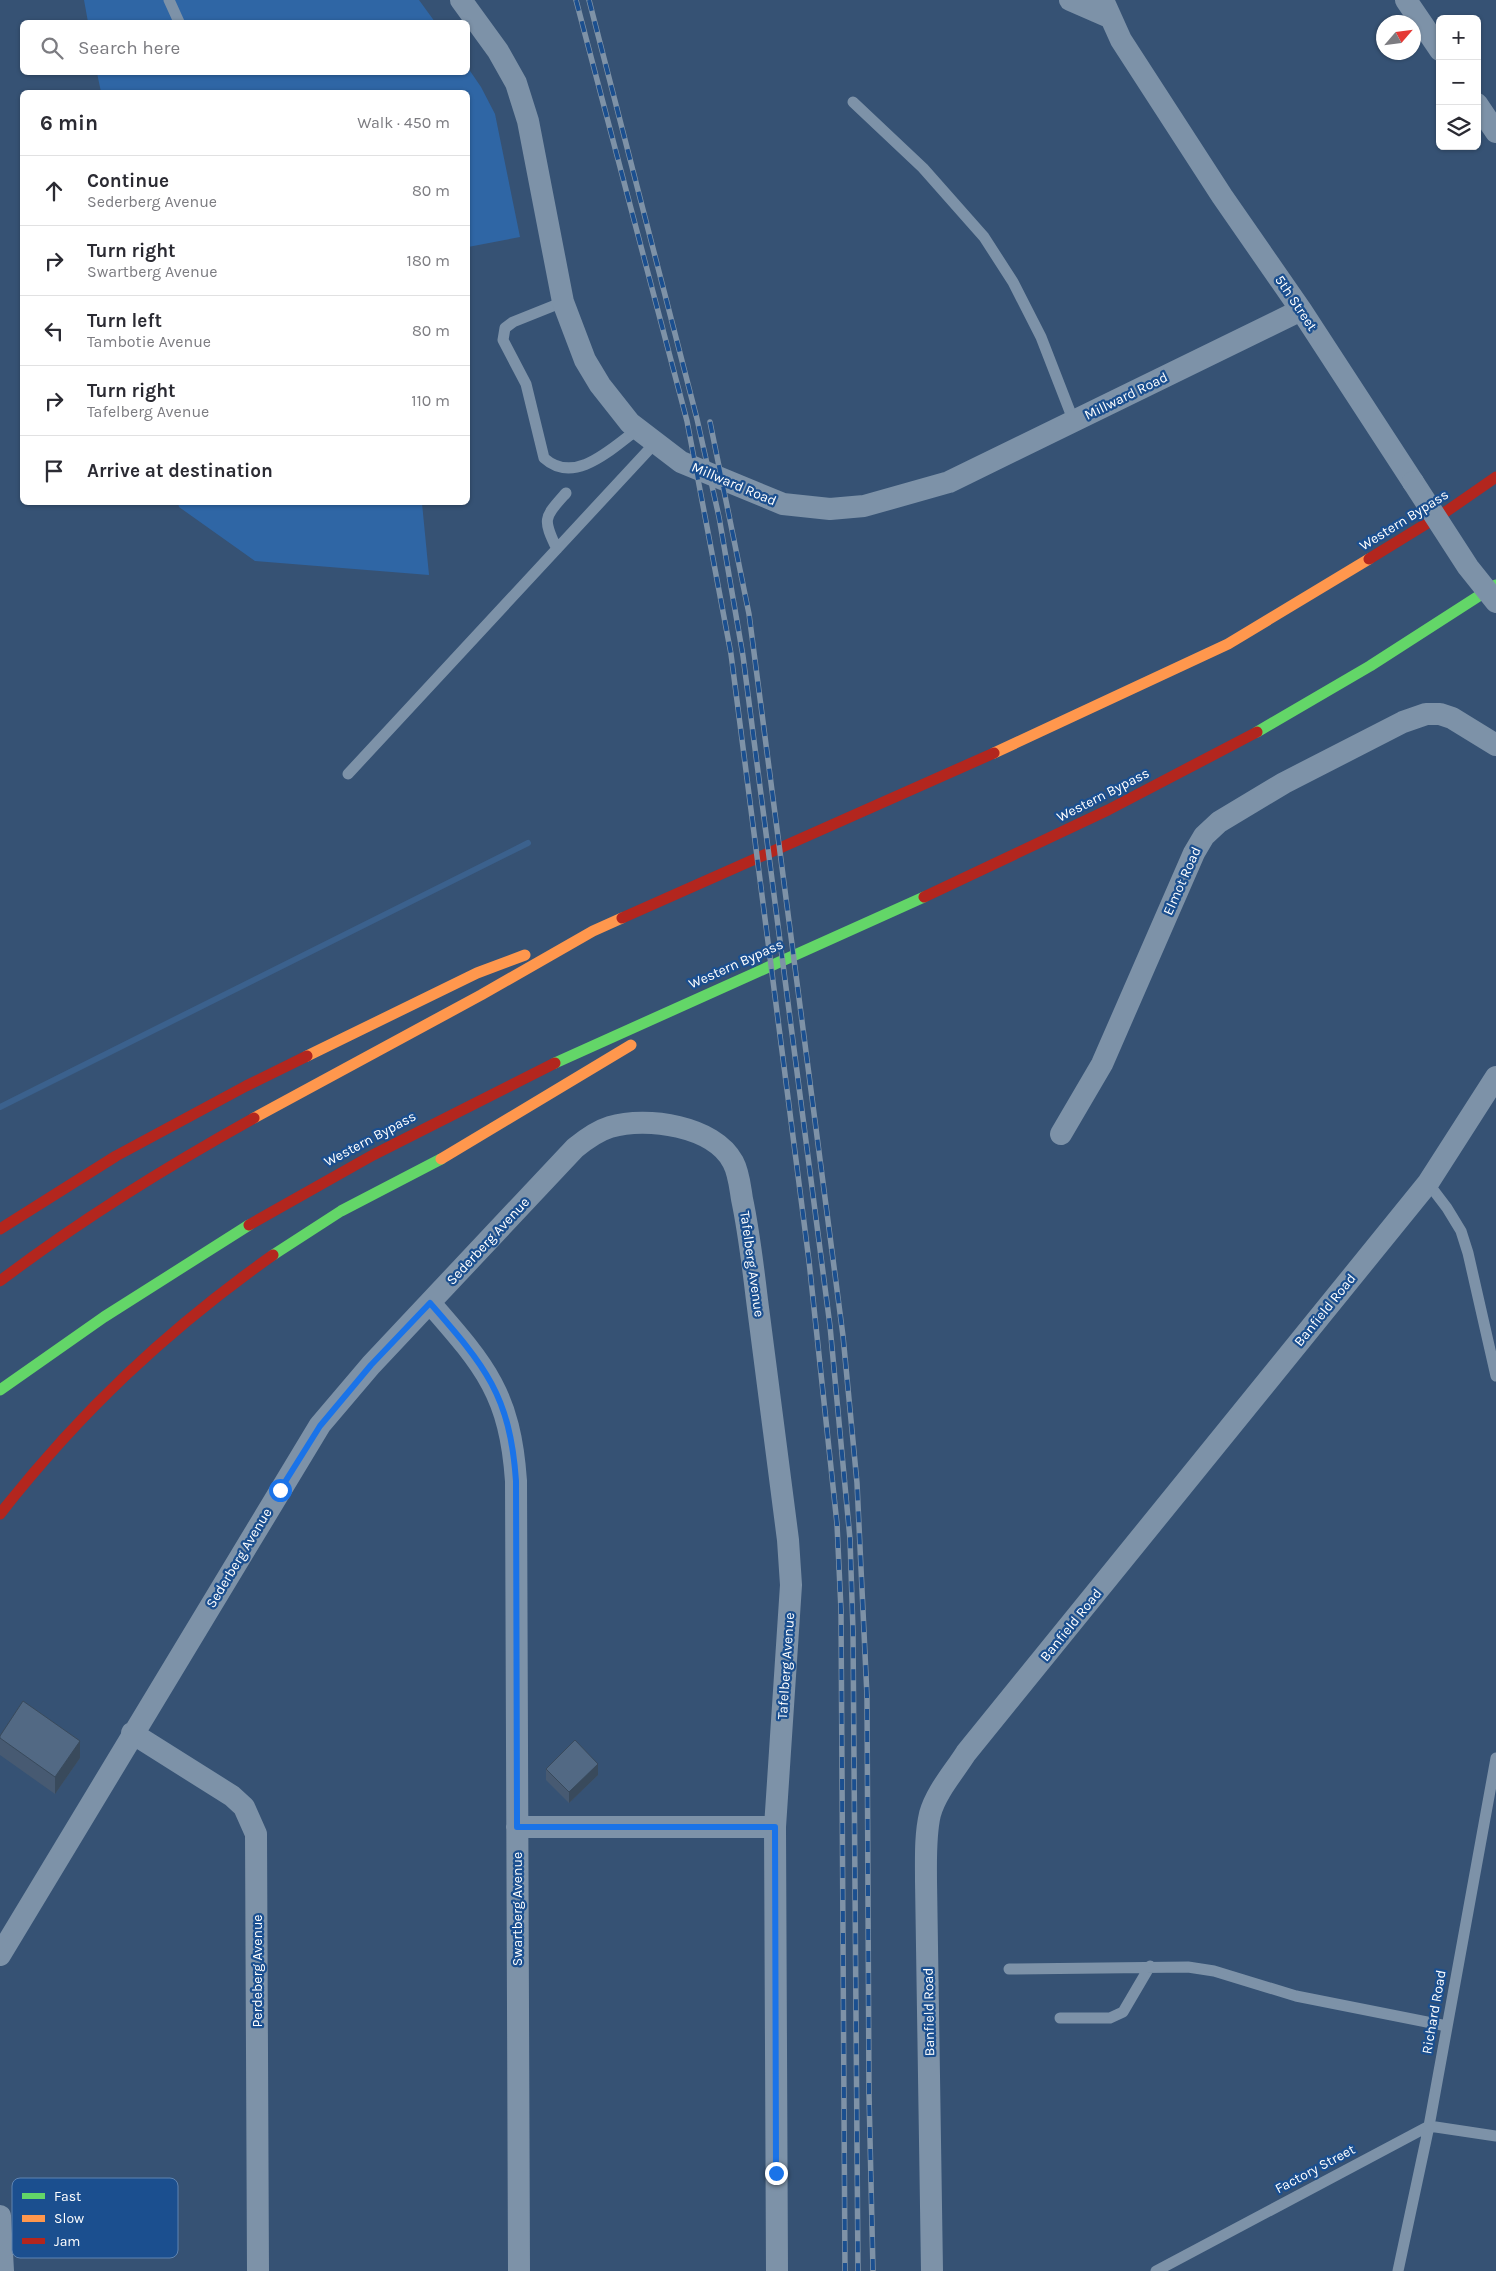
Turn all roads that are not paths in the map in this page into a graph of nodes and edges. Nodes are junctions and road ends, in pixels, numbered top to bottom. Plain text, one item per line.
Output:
1 (169, 0) edge
2 (462, 0) edge
3 (1070, 0) edge
4 (1406, 0) edge
5 (1106, 8) edge
6 (178, 20) edge
7 (1436, 44) edge
8 (853, 102) dead end
9 (1478, 105) edge
10 (1496, 132) edge
11 (563, 302) junction
12 (1301, 310) junction
13 (1074, 422) junction
14 (647, 436) junction
15 (1496, 476) edge
16 (566, 493) dead end
17 (557, 549) junction
18 (1496, 585) edge
19 (1496, 602) edge
20 (1496, 745) edge
21 (348, 774) dead end
22 (593, 931) junction
23 (751, 974) junction
24 (1496, 1077) edge
25 (649, 1122) joint
26 (1061, 1134) dead end
27 (1428, 1183) junction
28 (0, 1229) edge
29 (0, 1281) edge
30 (430, 1303) junction
31 (1496, 1376) edge
32 (0, 1390) edge
33 (0, 1514) edge
34 (132, 1733) junction
35 (1496, 1758) edge
36 (517, 1827) junction
37 (775, 1827) junction
38 (0, 1955) edge
39 (1150, 1966) junction
40 (1008, 1969) dead end
41 (1060, 2018) dead end
42 (1447, 2026) junction
43 (1429, 2126) junction
44 (1496, 2136) edge
45 (0, 2216) edge
46 (3, 2271) edge
47 (258, 2271) edge
48 (520, 2271) edge
49 (777, 2271) edge
50 (932, 2271) edge
51 (1156, 2271) edge
52 (1398, 2271) edge

1 - 6 lane
2 - 11 street, Millward Road
3 - 5 street
4 - 7 street
5 - 12 street, 5th Street
8 - 13 lane
9 - 10 street
11 - 14 street, Millward Road
11 - 14 lane
12 - 13 street, Millward Road
12 - 19 street, 5th Street, bridge
13 - 14 street, Millward Road
14 - 17 lane
15 - 22 highway, Western Bypass
16 - 17 lane
17 - 21 lane
18 - 23 highway, Western Bypass
20 - 26 street, Elmot Road
22 - 28 highway
22 - 29 highway, Western Bypass
23 - 32 highway, Western Bypass
23 - 33 highway
24 - 27 street, Banfield Road
25 - 30 street, Sederberg Avenue
25 - 37 street, Tafelberg Avenue
27 - 31 lane
27 - 50 street, Banfield Road
30 - 34 street, Sederberg Avenue
30 - 36 street, Swartberg Avenue
34 - 38 street, Sederberg Avenue
34 - 47 street, Perdeberg Avenue
35 - 42 lane, Richard Road
36 - 37 street
36 - 48 street, Swartberg Avenue
37 - 49 street, Tafelberg Avenue
39 - 40 lane
39 - 41 lane
39 - 42 lane
42 - 43 lane, Richard Road
43 - 44 lane
43 - 51 lane, Factory Street
43 - 52 lane, Richard Road
45 - 46 street

